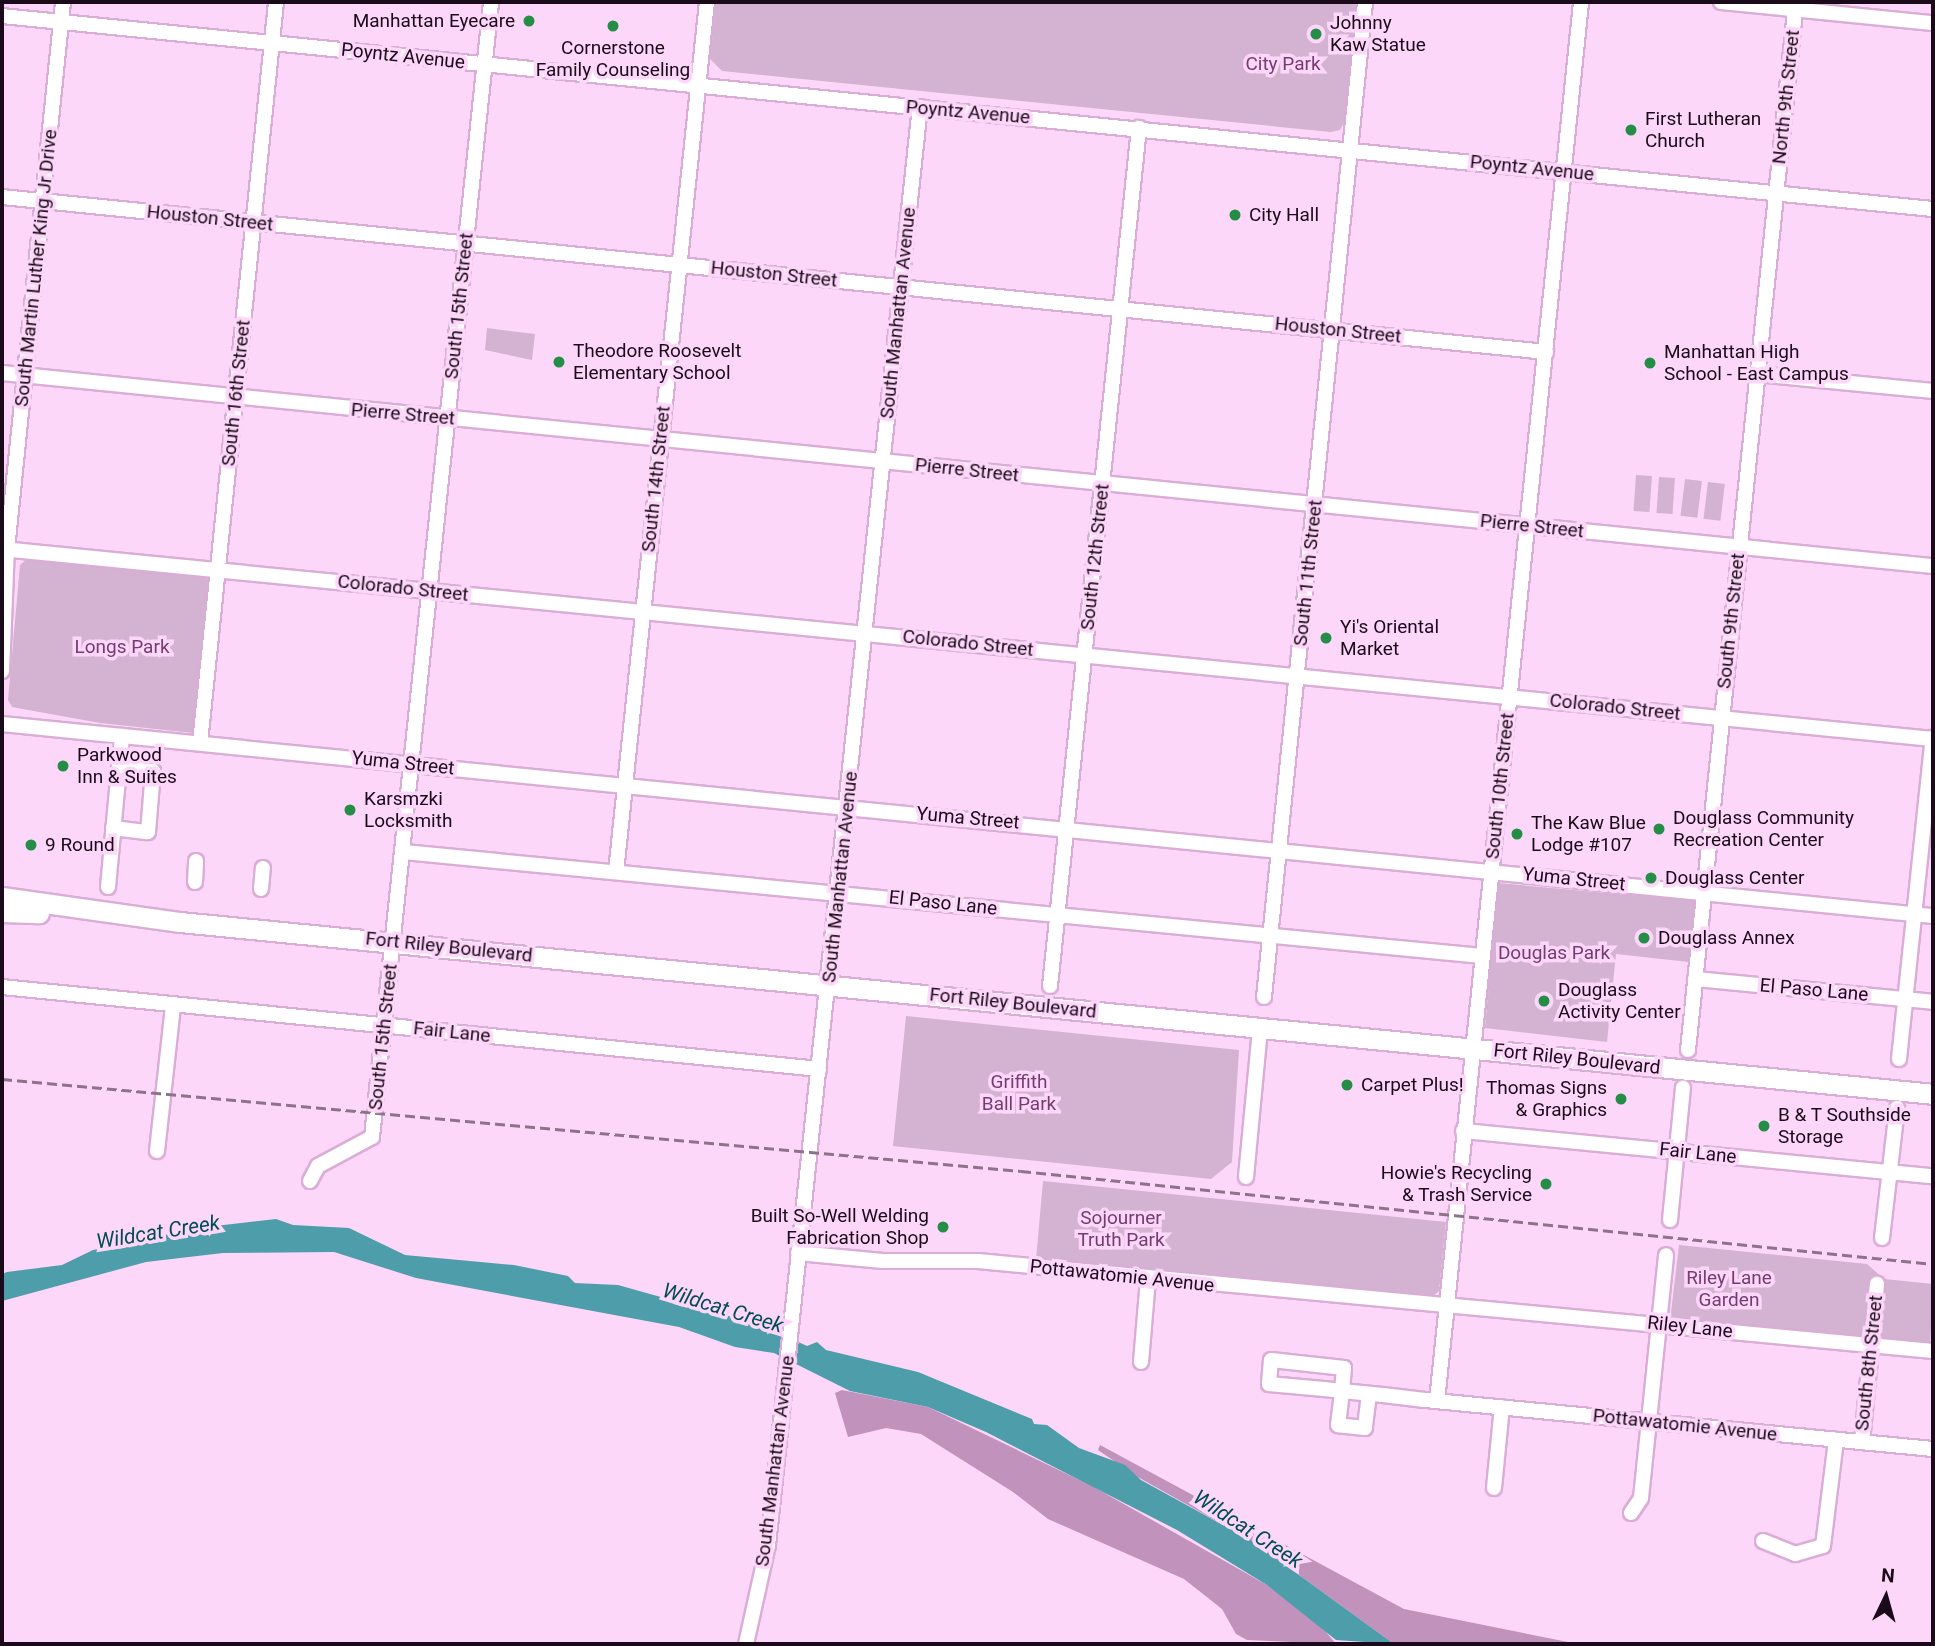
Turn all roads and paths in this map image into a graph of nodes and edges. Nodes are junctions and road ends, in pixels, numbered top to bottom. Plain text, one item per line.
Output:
1 (63, 2) edge
2 (276, 2) edge
3 (491, 2) edge
4 (707, 2) edge
5 (1365, 2) edge
6 (1581, 2) edge
7 (1721, 2) edge
8 (1795, 6) edge
9 (2, 16) edge
10 (61, 22) junction
11 (1933, 23) edge
12 (272, 43) junction
13 (485, 65) junction
14 (697, 86) junction
15 (920, 107) junction
16 (1139, 128) junction
17 (1349, 148) junction
18 (1566, 171) junction
19 (1776, 192) junction
20 (2, 197) edge
21 (42, 201) junction
22 (1933, 209) edge
23 (253, 222) junction
24 (465, 243) junction
25 (678, 264) junction
26 (901, 286) junction
27 (1122, 308) junction
28 (1332, 330) junction
29 (1546, 352) junction
30 (2, 373) edge
31 (1757, 374) junction
32 (25, 375) junction
33 (1933, 391) edge
34 (236, 398) junction
35 (447, 418) junction
36 (661, 440) junction
37 (883, 461) junction
38 (1103, 484) junction
39 (1314, 504) junction
40 (1528, 526) junction
41 (1740, 547) junction
42 (4, 549) edge
43 (1933, 566) edge
44 (218, 569) junction
45 (431, 591) junction
46 (642, 611) junction
47 (865, 632) junction
48 (2, 640) edge
49 (1086, 655) junction
50 (2, 671) edge
51 (1298, 677) junction
52 (1510, 696) junction
53 (1721, 718) junction
54 (2, 724) edge
55 (122, 736) junction
56 (1933, 738) edge
57 (200, 743) junction
58 (412, 764) junction
59 (119, 768) junction
60 (625, 785) junction
61 (847, 807) junction
62 (113, 828) junction
63 (1067, 828) junction
64 (1280, 851) junction
65 (404, 852) junction
66 (196, 861) dead end
67 (262, 868) dead end
68 (1491, 871) junction
69 (616, 872) junction
70 (195, 882) dead end
71 (107, 887) dead end
72 (261, 889) dead end
73 (1703, 892) junction
74 (838, 893) junction
75 (2, 898) edge
76 (2, 912) edge
77 (92, 912) junction
78 (1058, 915) junction
79 (1914, 915) junction
80 (1933, 916) edge
81 (1271, 934) junction
82 (394, 941) junction
83 (1482, 956) junction
84 (1695, 979) junction
85 (829, 984) junction
86 (1050, 986) dead end
87 (2, 987) edge
88 (1264, 997) dead end
89 (1905, 998) junction
90 (1933, 1002) edge
91 (173, 1005) junction
92 (385, 1025) junction
93 (1260, 1028) junction
94 (1472, 1048) junction
95 (1688, 1050) dead end
96 (1899, 1059) dead end
97 (819, 1069) junction
98 (1683, 1088) dead end
99 (1933, 1094) edge
100 (1897, 1108) dead end
101 (1463, 1131) junction
102 (1677, 1150) junction
103 (157, 1151) dead end
104 (1890, 1172) junction
105 (1933, 1176) edge
106 (1246, 1177) dead end
107 (310, 1181) dead end
108 (1670, 1220) dead end
109 (1882, 1238) dead end
110 (797, 1253) junction
111 (1666, 1255) dead end
112 (1148, 1278) junction
113 (1877, 1284) dead end
114 (1447, 1306) junction
115 (1659, 1324) junction
116 (1871, 1345) junction
117 (1933, 1351) edge
118 (1141, 1362) dead end
119 (1342, 1391) junction
120 (1369, 1394) junction
121 (1437, 1401) junction
122 (1502, 1407) junction
123 (1648, 1421) junction
124 (1836, 1440) junction
125 (1861, 1442) junction
126 (1933, 1449) edge
127 (1494, 1488) dead end
128 (1631, 1513) dead end
129 (1763, 1541) dead end
130 (746, 1644) edge

1 - 10 street, South Martin Luther King Jr Drive
2 - 12 street, South 16th Street
3 - 13 street, South 15th Street
4 - 14 street, South 14th Street
5 - 17 street, South 11th Street
6 - 18 street, South 10th Street
7 - 8 street
8 - 11 street
8 - 19 street, North 9th Street
9 - 10 street, Poyntz Avenue
10 - 12 street, Poyntz Avenue
10 - 21 street, South Martin Luther King Jr Drive
12 - 13 street, Poyntz Avenue
12 - 23 street, South 16th Street
13 - 14 street, Poyntz Avenue
13 - 24 street, South 15th Street
14 - 15 street, Poyntz Avenue
14 - 25 street, South 14th Street
15 - 16 street, Poyntz Avenue
15 - 26 street, South Manhattan Avenue
16 - 17 street, Poyntz Avenue
16 - 27 street, South 12th Street
17 - 18 street, Poyntz Avenue
17 - 28 street, South 11th Street
18 - 19 street, Poyntz Avenue
18 - 29 street, South 10th Street
19 - 22 street, Poyntz Avenue
19 - 31 street, South 9th Street
20 - 21 street, Houston Street
21 - 23 street, Houston Street
21 - 32 street, South Martin Luther King Jr Drive
23 - 24 street, Houston Street
23 - 34 street, South 16th Street
24 - 25 street, Houston Street
24 - 35 street, South 15th Street
25 - 26 street, Houston Street
25 - 36 street, South 14th Street
26 - 27 street, Houston Street
26 - 37 street, South Manhattan Avenue
27 - 28 street, Houston Street
27 - 38 street, South 12th Street
28 - 29 street, Houston Street
28 - 39 street, South 11th Street
29 - 40 street, South 10th Street
30 - 32 street, Pierre Street
31 - 33 street
31 - 41 street, South 9th Street
32 - 34 street, Pierre Street
32 - 42 street, South Martin Luther King Jr Drive
34 - 35 street, Pierre Street
34 - 44 street, South 16th Street
35 - 36 street, Pierre Street
35 - 45 street, South 15th Street
36 - 37 street, Pierre Street
36 - 46 street, South 14th Street
37 - 38 street, Pierre Street
37 - 47 street, South Manhattan Avenue
38 - 39 street, Pierre Street
38 - 49 street, South 12th Street
39 - 40 street, Pierre Street
39 - 51 street, South 11th Street
40 - 41 street, Pierre Street
40 - 52 street, South 10th Street
41 - 43 street, Pierre Street
41 - 53 street, South 9th Street
42 - 44 street, Colorado Street
42 - 48 street, South Martin Luther King Jr Drive
44 - 45 street, Colorado Street
44 - 57 street, South 16th Street
45 - 46 street, Colorado Street
45 - 58 street, South 15th Street
46 - 47 street, Colorado Street
46 - 60 street, South 14th Street
47 - 49 street, Colorado Street
47 - 61 street, South Manhattan Avenue
48 - 50 street, South Martin Luther King Jr Drive
49 - 51 street, Colorado Street
49 - 63 street, South 12th Street
51 - 52 street, Colorado Street
51 - 64 street, South 11th Street
52 - 53 street, Colorado Street
52 - 68 street, South 10th Street
53 - 56 street, Colorado Street
53 - 73 street, South 9th Street
54 - 55 street, Yuma Street
55 - 57 street, Yuma Street
55 - 59 street
56 - 79 street
57 - 58 street, Yuma Street
58 - 60 street, Yuma Street
58 - 65 street, South 15th Street
59 - 62 street
59 - 62 street
60 - 61 street, Yuma Street
60 - 69 street, South 14th Street
61 - 63 street, Yuma Street
61 - 74 street, South Manhattan Avenue
62 - 71 street
63 - 64 street, Yuma Street
63 - 78 street, South 12th Street
64 - 68 street, Yuma Street
64 - 81 street, South 11th Street
65 - 69 street, El Paso Lane
65 - 82 street, South 15th Street
66 - 70 street
67 - 72 street
68 - 73 street, Yuma Street
68 - 83 street, South 10th Street
69 - 74 street, El Paso Lane
73 - 79 street, Yuma Street
73 - 84 street, South 9th Street
74 - 78 street, El Paso Lane
74 - 85 street, South Manhattan Avenue
75 - 77 highway, Fort Riley Boulevard
76 - 77 highway, Fort Riley Boulevard
77 - 82 highway, Fort Riley Boulevard
78 - 81 street, El Paso Lane
78 - 86 street, South 12th Street
79 - 80 street, Yuma Street
79 - 89 street
81 - 83 street, El Paso Lane
81 - 88 street, South 11th Street
82 - 85 highway, Fort Riley Boulevard
82 - 92 street, South 15th Street
83 - 94 street, South 10th Street
84 - 89 street, El Paso Lane
84 - 95 street, South 9th Street
85 - 93 highway, Fort Riley Boulevard
85 - 97 street, South Manhattan Avenue
87 - 91 street, Fair Lane
89 - 90 street, El Paso Lane
89 - 96 street
91 - 92 street, Fair Lane
91 - 103 street
92 - 97 street, Fair Lane
92 - 107 street, South 15th Street
93 - 94 highway, Fort Riley Boulevard
93 - 106 street
94 - 99 highway, Fort Riley Boulevard
94 - 101 street, South 10th Street
97 - 110 street, South Manhattan Avenue
98 - 102 street
100 - 104 street
101 - 102 street, Fair Lane
101 - 114 street, South 10th Street
102 - 104 street, Fair Lane
102 - 108 street
104 - 105 street, Fair Lane
104 - 109 street
110 - 112 street, Pottawatomie Avenue
110 - 130 street, South Manhattan Avenue
111 - 115 street
112 - 114 street, Pottawatomie Avenue
112 - 118 street
113 - 116 street, South 8th Street
114 - 115 street, Riley Lane
114 - 121 street, South 10th Street
115 - 116 street, Riley Lane
115 - 123 street
116 - 117 street, Riley Lane
116 - 125 street, South 8th Street
119 - 119 street, Pottawatomie Avenue
119 - 120 street, Pottawatomie Avenue
119 - 120 street
120 - 121 street, Pottawatomie Avenue
121 - 122 street, Pottawatomie Avenue
122 - 123 street, Pottawatomie Avenue
122 - 127 street
123 - 124 street, Pottawatomie Avenue
123 - 128 street
124 - 125 street, Pottawatomie Avenue
124 - 129 street
125 - 126 street, Pottawatomie Avenue

